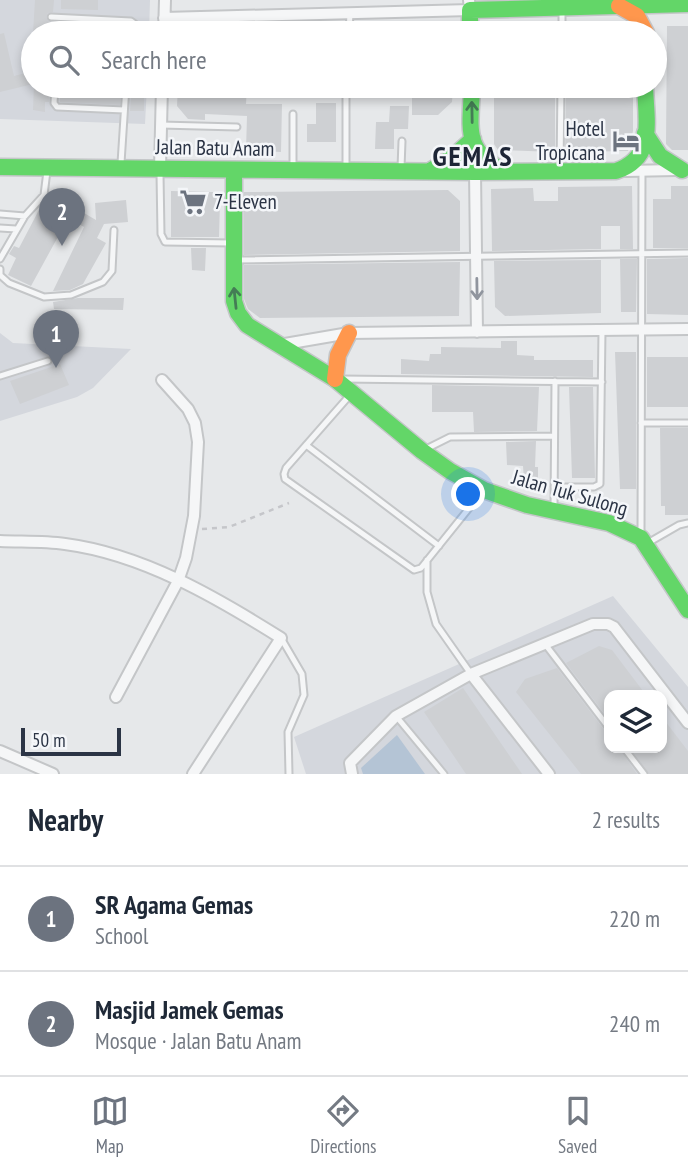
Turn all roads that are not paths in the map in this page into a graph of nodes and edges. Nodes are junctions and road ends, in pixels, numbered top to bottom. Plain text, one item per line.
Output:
1 (165, 0) edge
2 (562, 4) edge
3 (682, 4) edge
4 (470, 5) edge
5 (618, 6) junction
6 (350, 13) junction
7 (51, 17) dead end
8 (164, 18) joint
9 (131, 21) edge
10 (350, 21) edge
11 (640, 21) edge
12 (651, 21) edge
13 (54, 98) edge
14 (125, 98) edge
15 (162, 98) edge
16 (346, 98) edge
17 (472, 98) edge
18 (561, 98) edge
19 (645, 98) edge
20 (124, 110) junction
21 (293, 114) dead end
22 (161, 125) junction
23 (237, 127) dead end
24 (645, 134) junction
25 (473, 139) junction
26 (402, 141) dead end
27 (0, 167) edge
28 (47, 168) junction
29 (120, 169) junction
30 (160, 169) junction
31 (234, 170) junction
32 (293, 170) junction
33 (346, 170) junction
34 (642, 170) junction
35 (685, 170) edge
36 (401, 171) junction
37 (429, 171) junction
38 (560, 171) junction
39 (616, 171) junction
40 (475, 172) junction
41 (504, 172) junction
42 (0, 214) edge
43 (24, 216) junction
44 (0, 228) edge
45 (16, 229) junction
46 (114, 230) dead end
47 (234, 243) junction
48 (688, 253) edge
49 (641, 254) junction
50 (476, 257) junction
51 (0, 258) edge
52 (234, 260) junction
53 (0, 269) edge
54 (688, 329) edge
55 (641, 330) junction
56 (603, 331) junction
57 (477, 332) junction
58 (349, 333) junction
59 (279, 345) junction
60 (48, 361) dead end
61 (0, 376) edge
62 (335, 379) junction
63 (162, 380) dead end
64 (555, 382) junction
65 (602, 382) junction
66 (351, 393) junction
67 (641, 423) junction
68 (688, 423) edge
69 (554, 436) junction
70 (306, 445) junction
71 (422, 451) junction
72 (554, 487) junction
73 (484, 490) junction
74 (554, 512) junction
75 (685, 523) edge
76 (688, 533) edge
77 (0, 541) edge
78 (644, 541) junction
79 (439, 546) junction
80 (428, 560) junction
81 (178, 580) junction
82 (688, 610) edge
83 (281, 638) junction
84 (544, 643) junction
85 (471, 674) junction
86 (116, 697) dead end
87 (396, 716) junction
88 (604, 721) edge
89 (688, 723) edge
90 (0, 751) edge
91 (628, 753) edge
92 (53, 774) edge
93 (193, 774) edge
94 (289, 774) edge
95 (352, 774) edge
96 (444, 774) edge
97 (550, 774) edge
98 (644, 774) edge

1 - 8 street
2 - 4 main road
2 - 5 main road
3 - 5 main road
3 - 12 main road
4 - 6 street
5 - 11 main road
6 - 8 street
6 - 10 lane
7 - 9 lane
13 - 20 lane
14 - 20 lane
15 - 22 street
16 - 33 lane
25 -> 17 main road
18 - 38 lane
19 - 24 main road
20 - 29 lane
21 - 32 lane
22 - 23 lane
22 - 30 street
24 - 35 main road
24 - 39 main road
25 - 37 main road
25 - 41 main road
26 - 36 lane
27 - 28 main road, Jalan Batu Anam
28 - 29 main road, Jalan Batu Anam
28 - 43 lane
29 - 30 main road, Jalan Batu Anam
30 - 31 main road, Jalan Batu Anam
30 - 47 lane
31 - 32 main road, Jalan Batu Anam
31 - 47 main road, Jalan Tuk Sulong
32 - 33 main road, Jalan Batu Anam
33 - 36 main road, Jalan Batu Anam
34 - 35 street
34 - 39 street
34 - 49 lane
36 - 37 main road, Jalan Batu Anam
37 - 40 main road, Jalan Batu Anam
38 - 39 main road, Jalan Batu Anam
38 - 41 main road, Jalan Batu Anam
40 - 41 main road, Jalan Batu Anam
40 - 50 street
42 - 43 lane
43 - 45 lane
44 - 45 lane
45 - 51 lane
46 - 53 lane
47 - 52 main road, Jalan Tuk Sulong
48 - 49 lane
49 - 50 lane
49 - 55 lane
50 - 52 lane
50 -> 57 street
59 -> 52 main road, Jalan Tuk Sulong
54 - 55 street
55 - 56 street
55 - 67 lane
56 - 57 street
56 - 65 lane
57 - 58 street
58 - 59 street
58 - 62 main road
59 - 62 main road, Jalan Tuk Sulong
60 - 61 lane
62 - 64 lane
62 - 66 main road, Jalan Tuk Sulong
63 - 81 street
64 - 65 lane
64 - 69 lane
65 - 72 lane
66 - 70 lane
66 - 71 main road, Jalan Tuk Sulong
67 - 68 lane
67 - 78 lane
69 - 71 lane
69 - 72 lane
70 - 79 lane
70 - 80 lane
71 - 73 main road, Jalan Tuk Sulong
72 - 74 lane
73 - 74 main road, Jalan Tuk Sulong
73 - 79 lane
74 - 78 main road, Jalan Tuk Sulong
75 - 76 lane
75 - 78 lane
77 - 81 street
78 - 82 main road, Jalan Tuk Sulong
79 - 80 lane
80 - 85 lane
81 - 83 street
81 - 86 street
83 - 93 street
83 - 94 lane
84 - 85 street
84 - 88 lane
84 - 89 street
85 - 87 street
85 - 97 street
87 - 95 street
87 - 96 lane
90 - 92 street
91 - 98 lane

